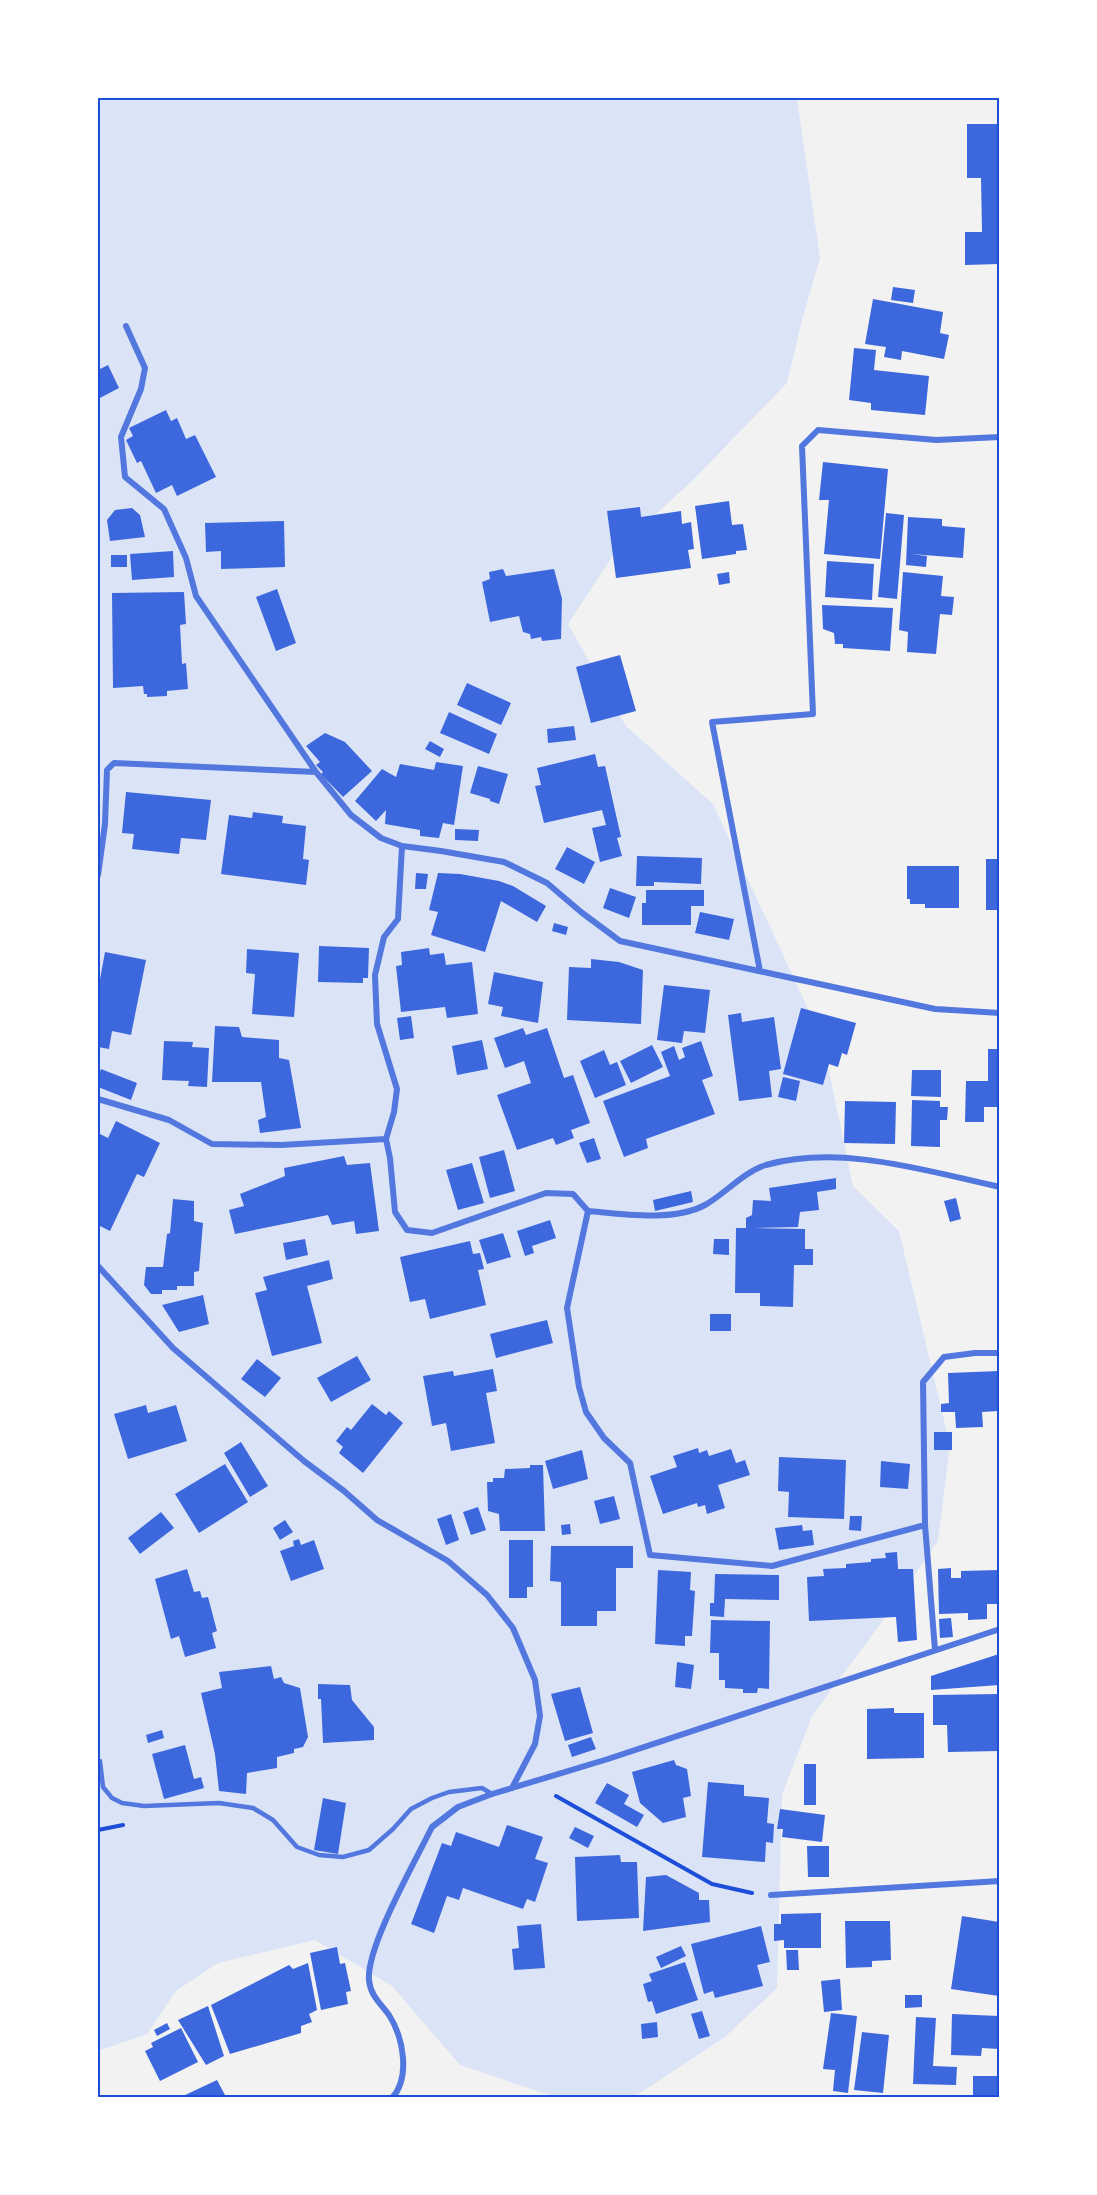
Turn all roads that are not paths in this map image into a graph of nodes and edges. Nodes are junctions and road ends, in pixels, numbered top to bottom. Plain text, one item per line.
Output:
1 (126, 326) dead end
2 (999, 437) edge
3 (316, 772) junction
4 (402, 846) junction
5 (98, 875) edge
6 (760, 971) junction
7 (999, 1013) edge
8 (98, 1099) edge
9 (386, 1139) junction
10 (999, 1187) edge
11 (588, 1211) junction
12 (98, 1266) edge
13 (999, 1353) edge
14 (925, 1525) junction
15 (999, 1629) edge
16 (935, 1650) junction
17 (100, 1761) dead end
18 (512, 1788) junction
19 (492, 1794) junction
20 (999, 1881) edge
21 (771, 1895) road end
22 (392, 2097) edge

1 - 3 street
2 - 6 street
3 - 4 street
3 - 5 street
4 - 6 street
4 - 9 street
6 - 7 street
8 - 9 street
9 - 11 street
10 - 11 street
11 - 14 street
12 - 18 street
13 - 14 street
14 - 16 street
15 - 16 street
16 - 18 street
17 - 19 lane
18 - 19 street
19 - 22 street
20 - 21 street

